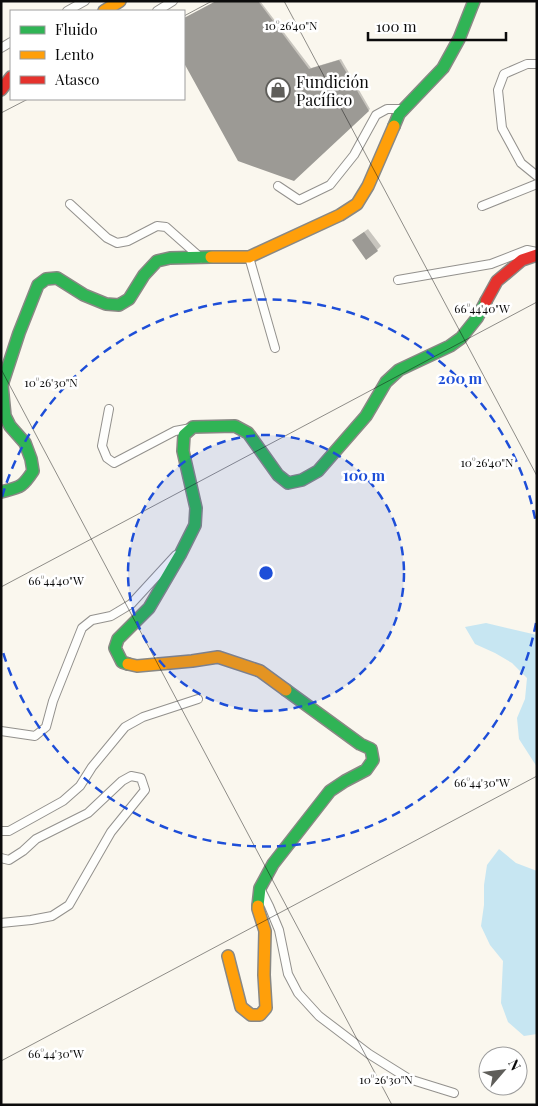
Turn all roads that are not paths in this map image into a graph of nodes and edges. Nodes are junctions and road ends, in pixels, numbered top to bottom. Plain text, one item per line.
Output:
1 (84, 1) edge
2 (120, 1) edge
3 (173, 1) edge
4 (474, 1) edge
5 (69, 10) edge
6 (106, 10) edge
7 (159, 10) edge
8 (537, 64) edge
9 (10, 78) edge
10 (1, 90) edge
11 (404, 109) junction
12 (537, 176) edge
13 (537, 184) edge
14 (278, 186) dead end
15 (70, 204) dead end
16 (482, 206) dead end
17 (537, 254) edge
18 (249, 257) junction
19 (201, 258) junction
20 (398, 280) dead end
21 (275, 348) dead end
22 (108, 409) dead end
23 (193, 427) junction
24 (1, 492) edge
25 (184, 546) junction
26 (198, 699) dead end
27 (1, 731) edge
28 (1, 831) edge
29 (1, 858) edge
30 (260, 888) junction
31 (1, 923) edge
32 (228, 956) dead end
33 (454, 1093) dead end

1 - 5 street
2 - 6 street
3 - 7 street
4 - 11 street
8 - 12 street
9 - 10 street
11 - 14 street
11 - 18 street
13 - 16 street
15 - 19 street
17 - 20 street
17 - 23 street
18 - 19 street
18 - 21 street
19 - 24 street
22 - 23 street
23 - 25 street
25 - 27 street
25 - 30 street
26 - 28 street
29 - 31 street
30 - 32 street
30 - 33 street

